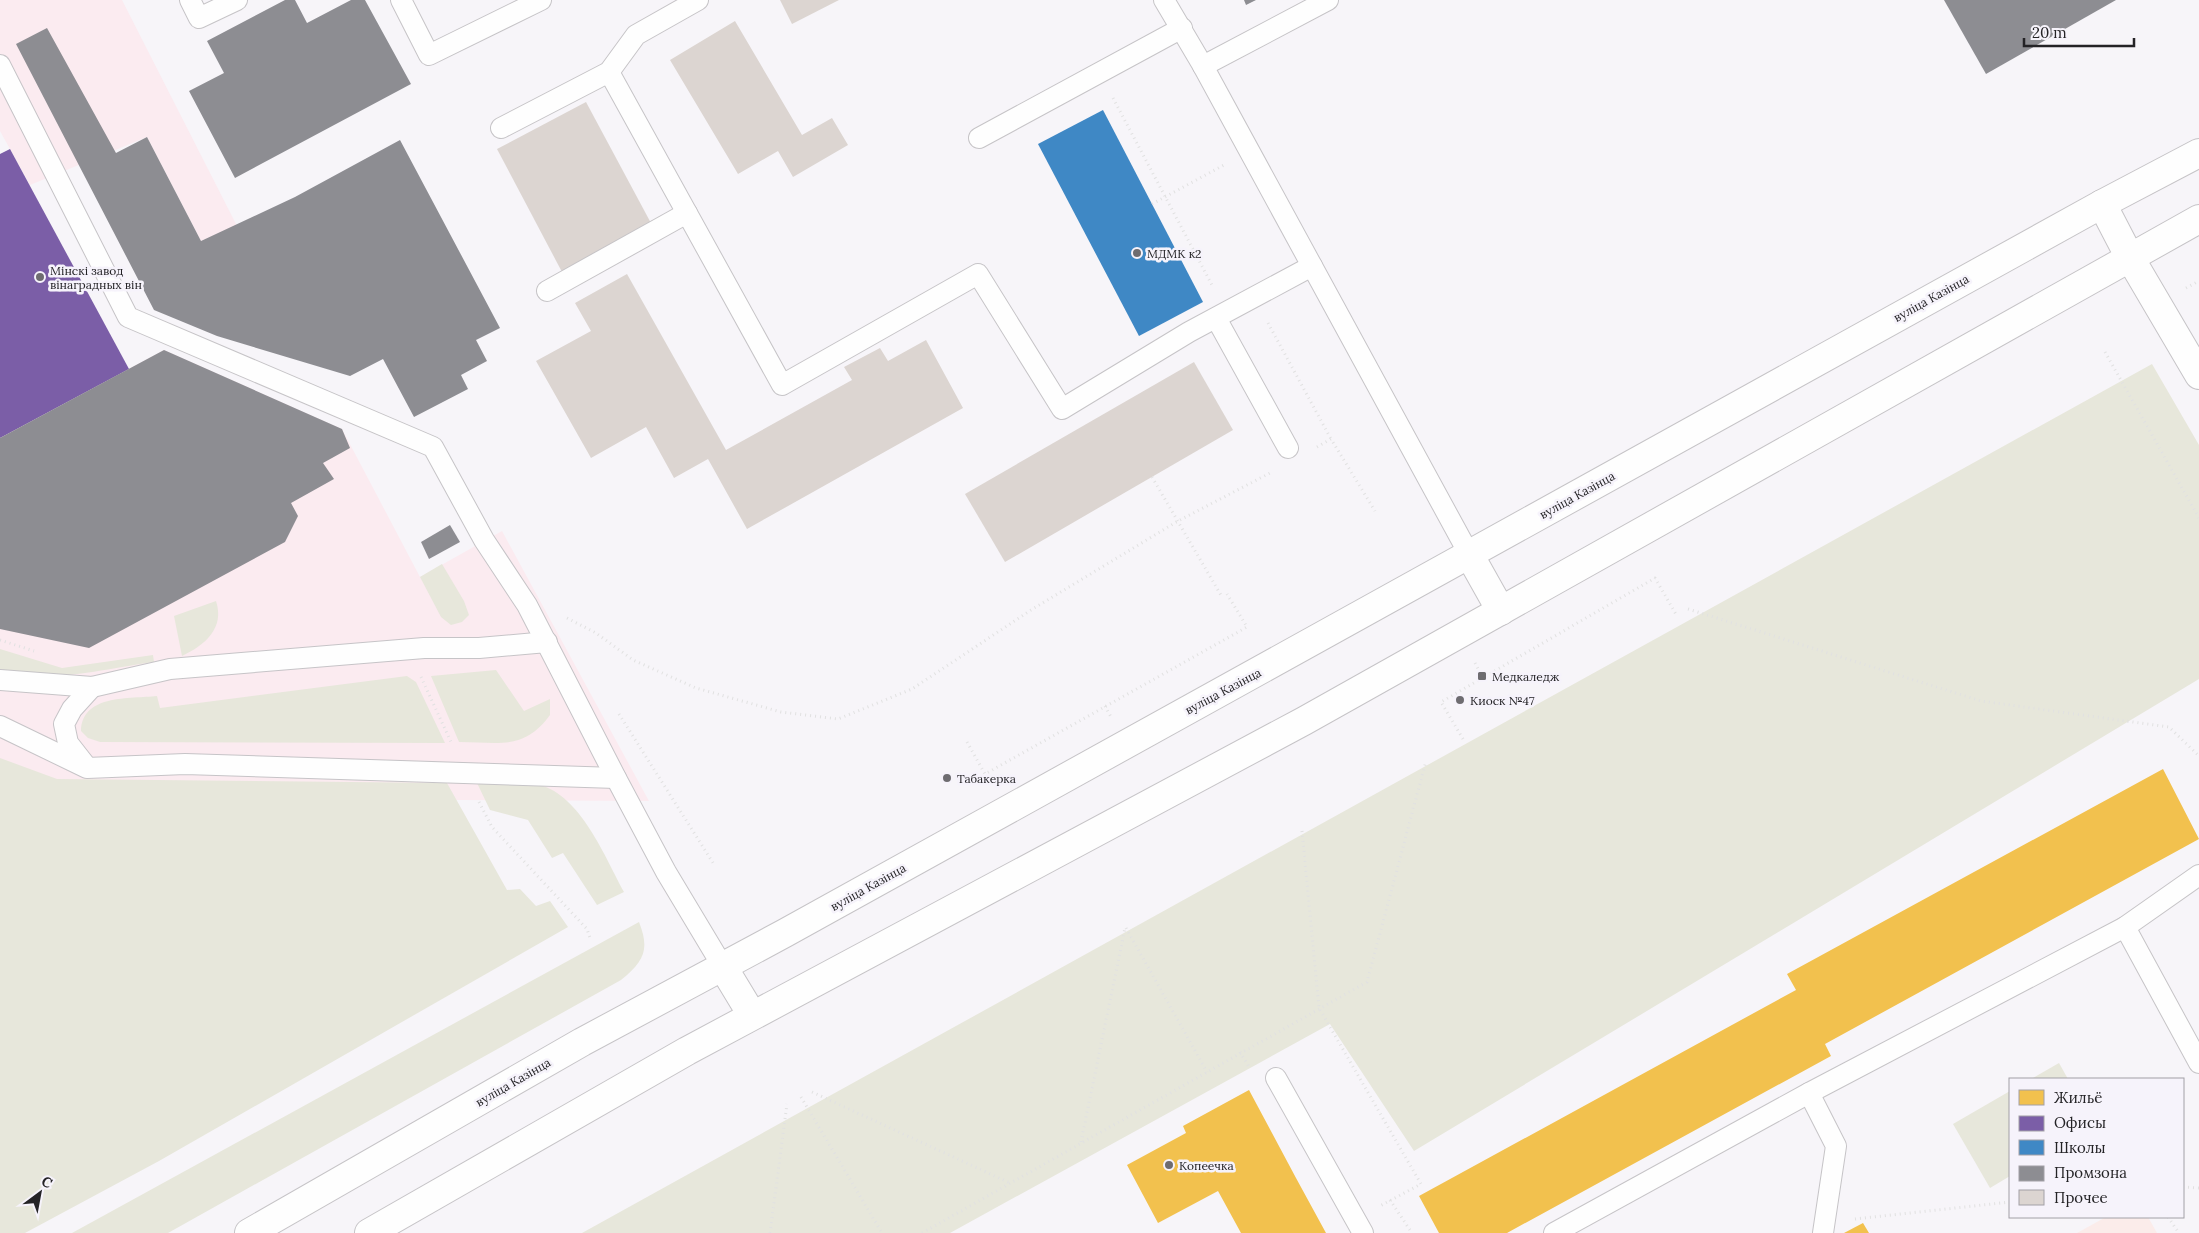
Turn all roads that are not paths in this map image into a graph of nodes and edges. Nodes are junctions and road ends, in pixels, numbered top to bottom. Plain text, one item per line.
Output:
1 (190, 0) edge
2 (237, 0) edge
3 (401, 0) edge
4 (541, 0) edge
5 (698, 0) edge
6 (1164, 0) edge
7 (1328, 0) edge
8 (1182, 28) junction
9 (0, 65) edge
10 (1203, 66) junction
11 (609, 72) junction
12 (501, 128) dead end
13 (979, 138) dead end
14 (2199, 153) edge
15 (2102, 204) junction
16 (687, 213) junction
17 (2199, 219) edge
18 (2129, 256) junction
19 (1312, 266) junction
20 (547, 291) dead end
21 (1221, 315) junction
22 (2199, 375) edge
23 (1288, 448) dead end
24 (1469, 554) junction
25 (1501, 611) junction
26 (547, 642) junction
27 (0, 680) edge
28 (92, 687) junction
29 (0, 726) edge
30 (87, 768) junction
31 (616, 778) junction
32 (2199, 875) edge
33 (2125, 926) junction
34 (723, 967) junction
35 (752, 1015) junction
36 (2199, 1063) edge
37 (1276, 1078) dead end
38 (1809, 1092) junction
39 (1824, 1227) edge
40 (249, 1233) edge
41 (369, 1233) edge
42 (1363, 1233) edge
43 (1554, 1233) edge

1 - 2 lane
3 - 4 lane
5 - 11 lane
6 - 8 lane
7 - 10 lane
8 - 10 lane
8 - 13 lane
9 - 26 lane
10 - 19 lane
11 - 12 lane
11 - 16 lane
14 - 15 main road, вуліца Казінца
15 - 18 main road
15 - 24 main road, вуліца Казінца
16 - 20 lane
16 - 21 lane
17 - 18 main road
18 - 22 main road
18 - 25 main road
19 - 21 lane
19 - 24 lane
21 - 23 lane
24 - 25 main road
24 - 34 main road, вуліца Казінца
25 - 35 main road
26 - 28 lane
26 - 31 lane
27 - 28 lane
28 - 30 lane
29 - 30 lane
30 - 31 lane
31 - 34 lane
32 - 33 lane
33 - 36 lane
33 - 38 lane
34 - 35 main road
34 - 40 main road, вуліца Казінца
35 - 41 main road
37 - 42 lane
38 - 39 lane
38 - 43 lane

